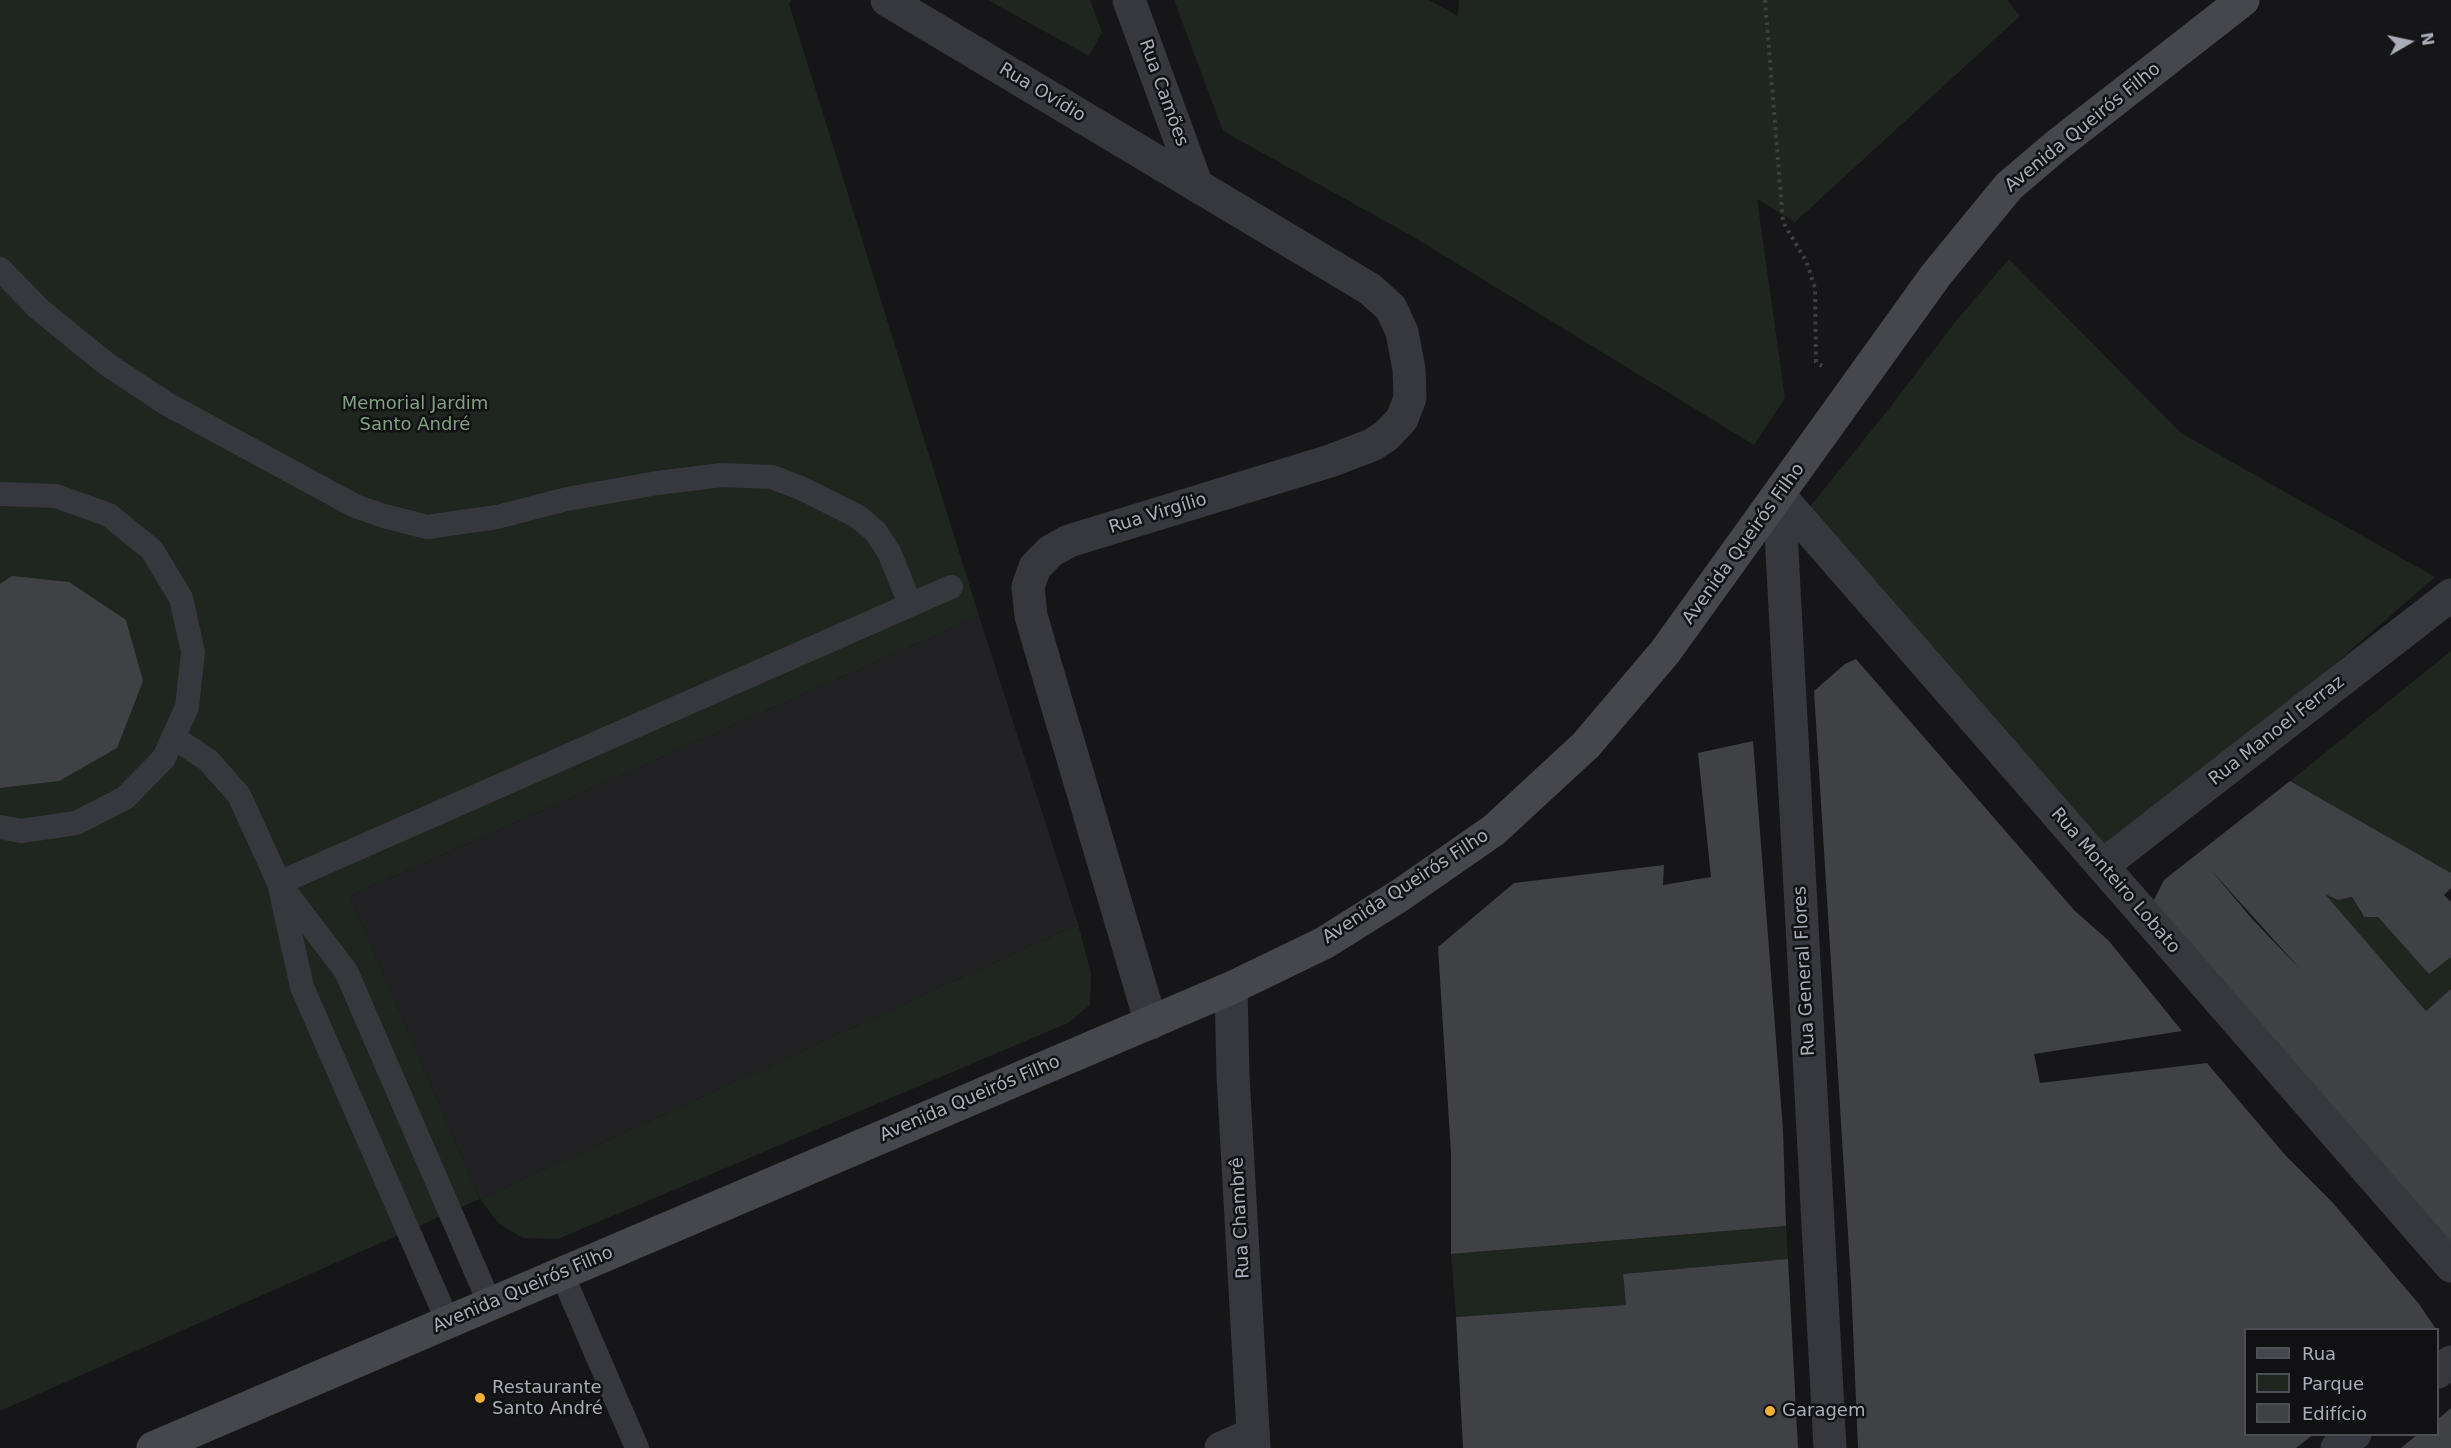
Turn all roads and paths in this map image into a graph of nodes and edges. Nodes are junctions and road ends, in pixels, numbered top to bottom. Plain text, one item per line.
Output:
1 (887, 0) edge
2 (1129, 0) edge
3 (1765, 0) edge
4 (2242, 0) edge
5 (1197, 186) junction
6 (0, 269) edge
7 (1854, 390) junction
8 (0, 494) edge
9 (1779, 495) junction
10 (951, 587) dead end
11 (2451, 595) edge
12 (910, 604) junction
13 (173, 737) junction
14 (11, 829) edge
15 (0, 847) edge
16 (2103, 866) junction
17 (279, 884) junction
18 (1231, 988) junction
19 (1151, 1023) junction
20 (2451, 1266) edge
21 (562, 1274) junction
22 (490, 1304) junction
23 (448, 1322) junction
24 (2451, 1362) edge
25 (2439, 1371) edge
26 (2352, 1436) edge
27 (1254, 1441) edge
28 (153, 1448) edge
29 (637, 1448) edge
30 (1221, 1448) edge
31 (1830, 1448) edge
32 (2337, 1448) edge

1 - 5 street, Rua Ovídio
2 - 5 street, Rua Camões
3 - 7 path
4 - 7 main road, Avenida Queirós Filho
5 - 19 street, Rua Virgílio
6 - 12 lane
7 - 9 main road, Avenida Queirós Filho
8 - 13 lane
9 - 16 street, Rua Monteiro Lobato
9 - 18 main road, Avenida Queirós Filho
9 - 31 street, Rua General Flores
10 - 12 lane
11 - 16 street, Rua Manoel Ferraz
12 - 17 lane
13 - 14 lane
13 - 17 lane
14 - 15 lane
16 - 20 street, Rua Monteiro Lobato
17 - 22 lane
17 - 23 lane
18 - 19 main road, Avenida Queirós Filho
18 - 27 street, Rua Chambrê
19 - 21 main road, Avenida Queirós Filho
21 - 22 main road, Avenida Queirós Filho
21 - 29 lane
22 - 23 main road, Avenida Queirós Filho
23 - 28 main road, Avenida Queirós Filho
24 - 25 street
26 - 32 street
27 - 30 street

